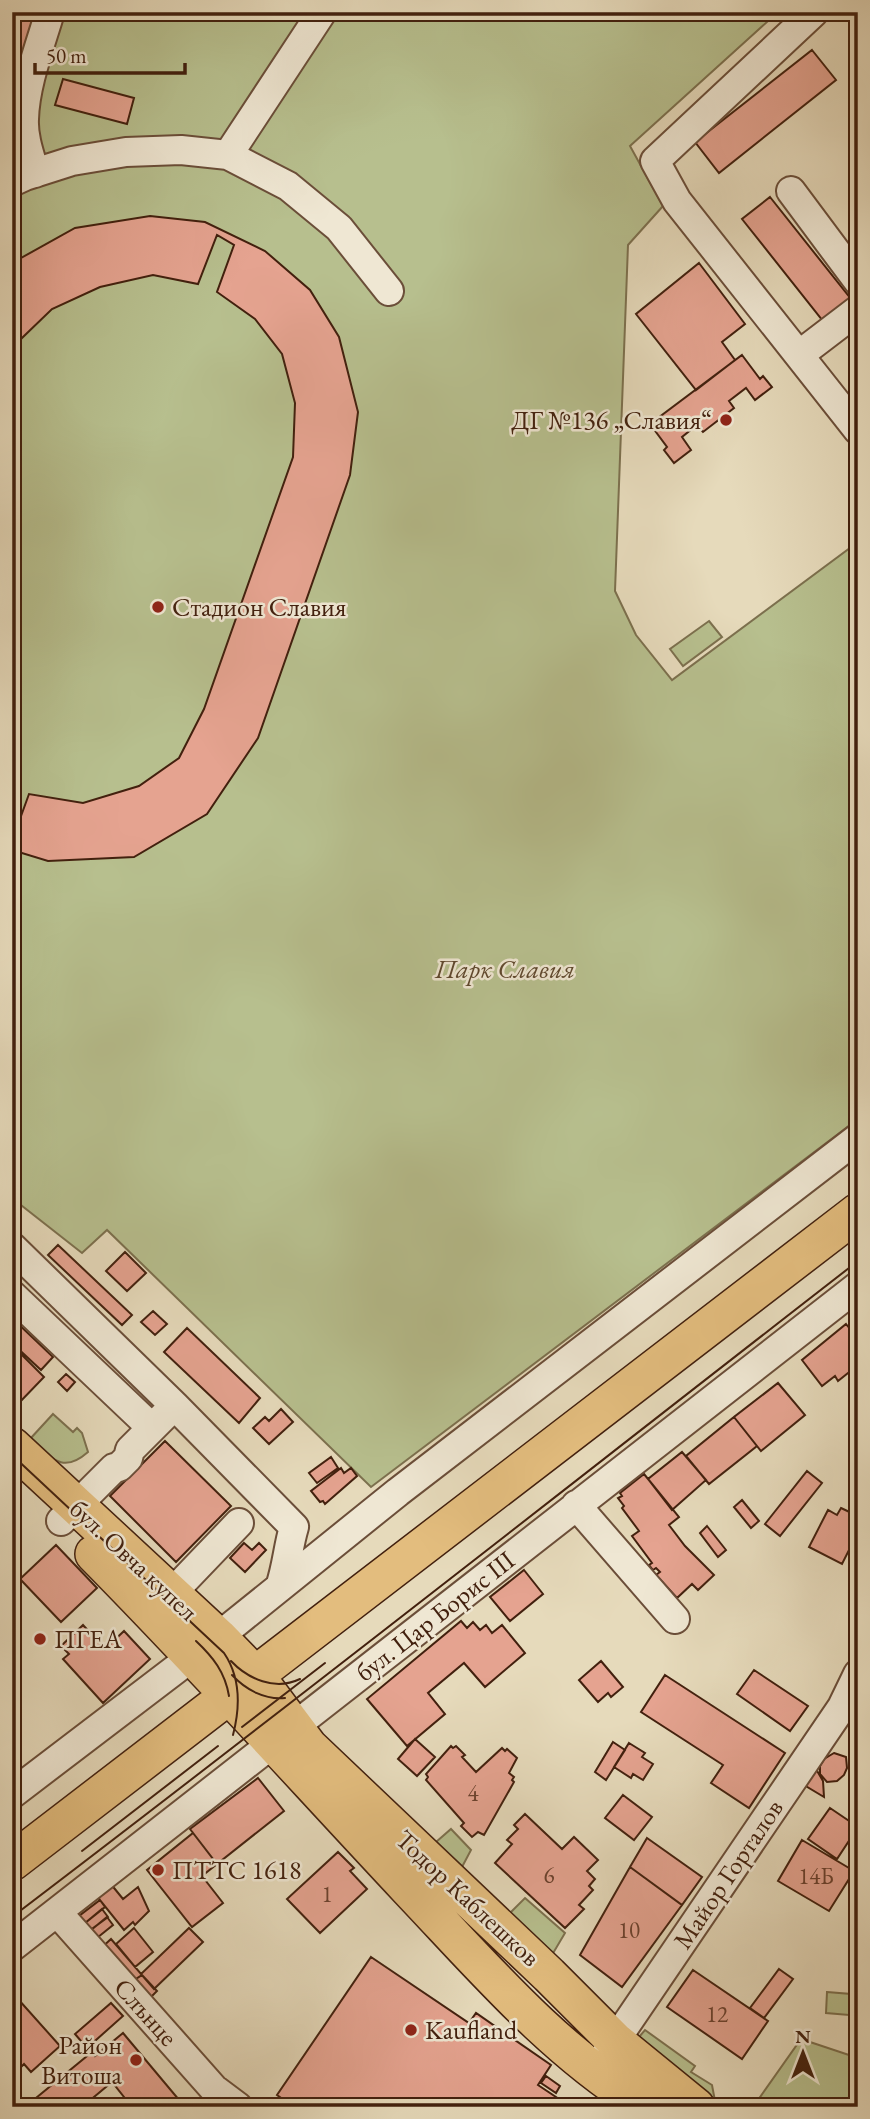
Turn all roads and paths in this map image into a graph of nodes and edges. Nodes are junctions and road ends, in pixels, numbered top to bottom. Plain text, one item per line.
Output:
1 (50, 12) edge
2 (322, 12) edge
3 (814, 12) edge
4 (21, 87) edge
5 (228, 155) junction
6 (23, 178) edge
7 (790, 191) dead end
8 (858, 281) edge
9 (389, 291) dead end
10 (858, 310) edge
11 (799, 355) junction
12 (857, 427) edge
13 (858, 1138) edge
14 (858, 1212) edge
15 (12, 1247) edge
16 (858, 1286) edge
17 (12, 1295) edge
18 (175, 1406) junction
19 (151, 1427) junction
20 (12, 1446) edge
21 (12, 1475) edge
22 (576, 1506) junction
23 (69, 1514) junction
24 (240, 1523) dead end
25 (280, 1587) junction
26 (172, 1594) junction
27 (675, 1619) dead end
28 (206, 1646) junction
29 (858, 1674) edge
30 (242, 1684) junction
31 (284, 1735) junction
32 (12, 1794) edge
33 (12, 1862) edge
34 (57, 1913) junction
35 (12, 1947) edge
36 (615, 2041) junction
37 (595, 2071) junction
38 (238, 2107) edge
39 (646, 2107) edge
40 (696, 2107) edge

1 - 4 street
2 - 5 street
3 - 11 street
4 - 6 street
5 - 6 street
5 - 9 street
7 - 8 street
10 - 11 street
11 - 12 street
13 - 25 street
14 - 30 main road
15 - 18 street
16 - 22 street, бул. Цар Борис III
17 - 19 street
18 - 19 street
18 - 25 street
19 - 23 street
20 - 23 main road, бул. Овча купел
21 - 23 main road, бул. Овча купел
22 - 27 street
22 - 31 street, бул. Цар Борис III
23 - 26 main road, бул. Овча купел
23 - 28 main road, бул. Овча купел
24 - 26 street
25 - 28 street
26 - 28 main road, бул. Овча купел
28 - 30 main road, бул. Овча купел
28 - 32 street
29 - 36 street, Майор Горталов
30 - 31 main road, Тодор Каблешков
30 - 33 main road
31 - 34 street, бул. Цар Борис III
31 - 36 main road, Тодор Каблешков
31 - 37 main road, Тодор Каблешков
34 - 35 street, бул. Цар Борис III
34 - 38 street, Слънце
36 - 37 street, Майор Горталов
36 - 40 main road, Тодор Каблешков
37 - 39 main road, Тодор Каблешков

